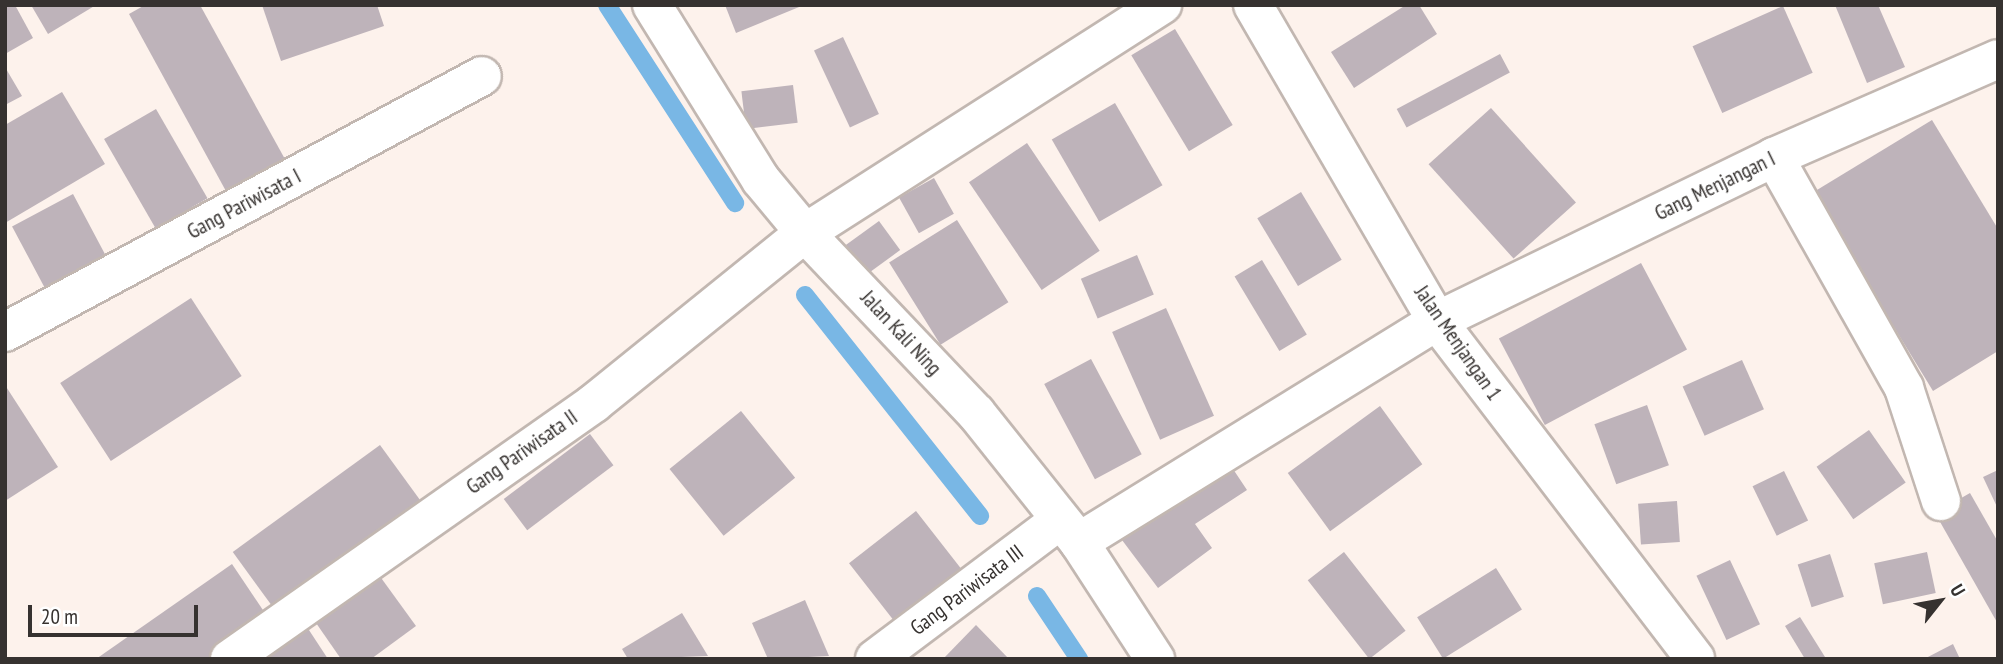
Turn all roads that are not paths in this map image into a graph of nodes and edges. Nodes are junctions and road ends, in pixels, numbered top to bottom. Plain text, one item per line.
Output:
1 (652, 5) edge
2 (1162, 5) edge
3 (1253, 5) edge
4 (1998, 59) edge
5 (482, 76) dead end
6 (1774, 157) junction
7 (805, 233) junction
8 (1437, 321) junction
9 (5, 332) edge
10 (1941, 501) dead end
11 (1069, 531) junction
12 (230, 659) edge
13 (875, 659) edge
14 (1155, 659) edge
15 (1695, 659) edge

1 - 7 street, Jalan Kali Ning
2 - 7 street, Gang Pariwisata II
3 - 8 street, Jalan Menjangan 1
4 - 6 street, Gang Menjangan I
5 - 9 street, Gang Pariwisata I
6 - 8 street, Gang Menjangan I
6 - 10 street
7 - 11 street, Jalan Kali Ning
7 - 12 street, Gang Pariwisata II
8 - 11 street, Gang Menjangan I
8 - 15 street, Jalan Menjangan 1
11 - 13 street, Gang Pariwisata III
11 - 14 street, Jalan Kali Ning

